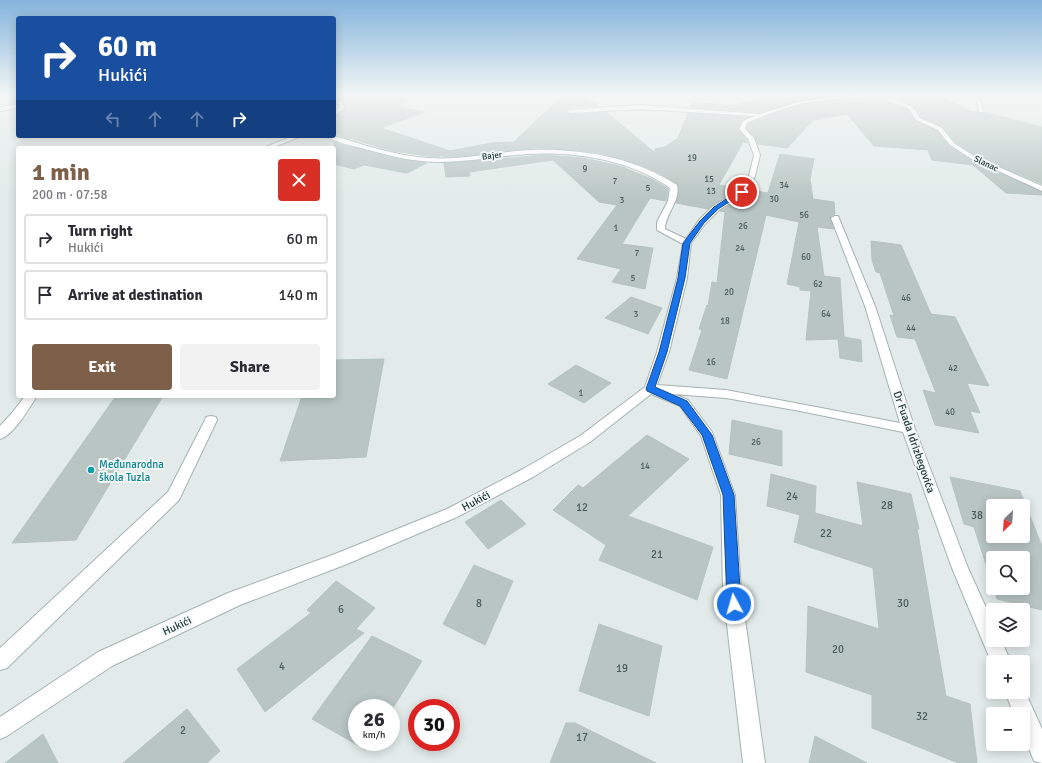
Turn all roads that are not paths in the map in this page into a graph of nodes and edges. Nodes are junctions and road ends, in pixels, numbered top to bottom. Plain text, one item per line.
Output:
1 (743, 130) edge
2 (940, 130) edge
3 (293, 138) edge
4 (335, 138) edge
5 (271, 146) edge
6 (1042, 189) edge
7 (835, 218) dead end
8 (687, 243) junction
9 (650, 389) junction
10 (30, 398) edge
11 (211, 420) dead end
12 (908, 429) junction
13 (0, 434) edge
14 (998, 655) edge
15 (0, 661) edge
16 (1018, 699) edge
17 (0, 729) edge
18 (1042, 753) edge
19 (754, 763) edge

1 - 8 street
2 - 6 street, Slanac
3 - 5 street
4 - 8 street, Bajer
7 - 12 street, Dr Fuada Idrizbegovića
8 - 9 street
9 - 12 street
9 - 17 street, Hukići
9 - 19 street
10 - 13 street
11 - 15 street
12 - 14 street, Dr Fuada Idrizbegovića
16 - 18 street

